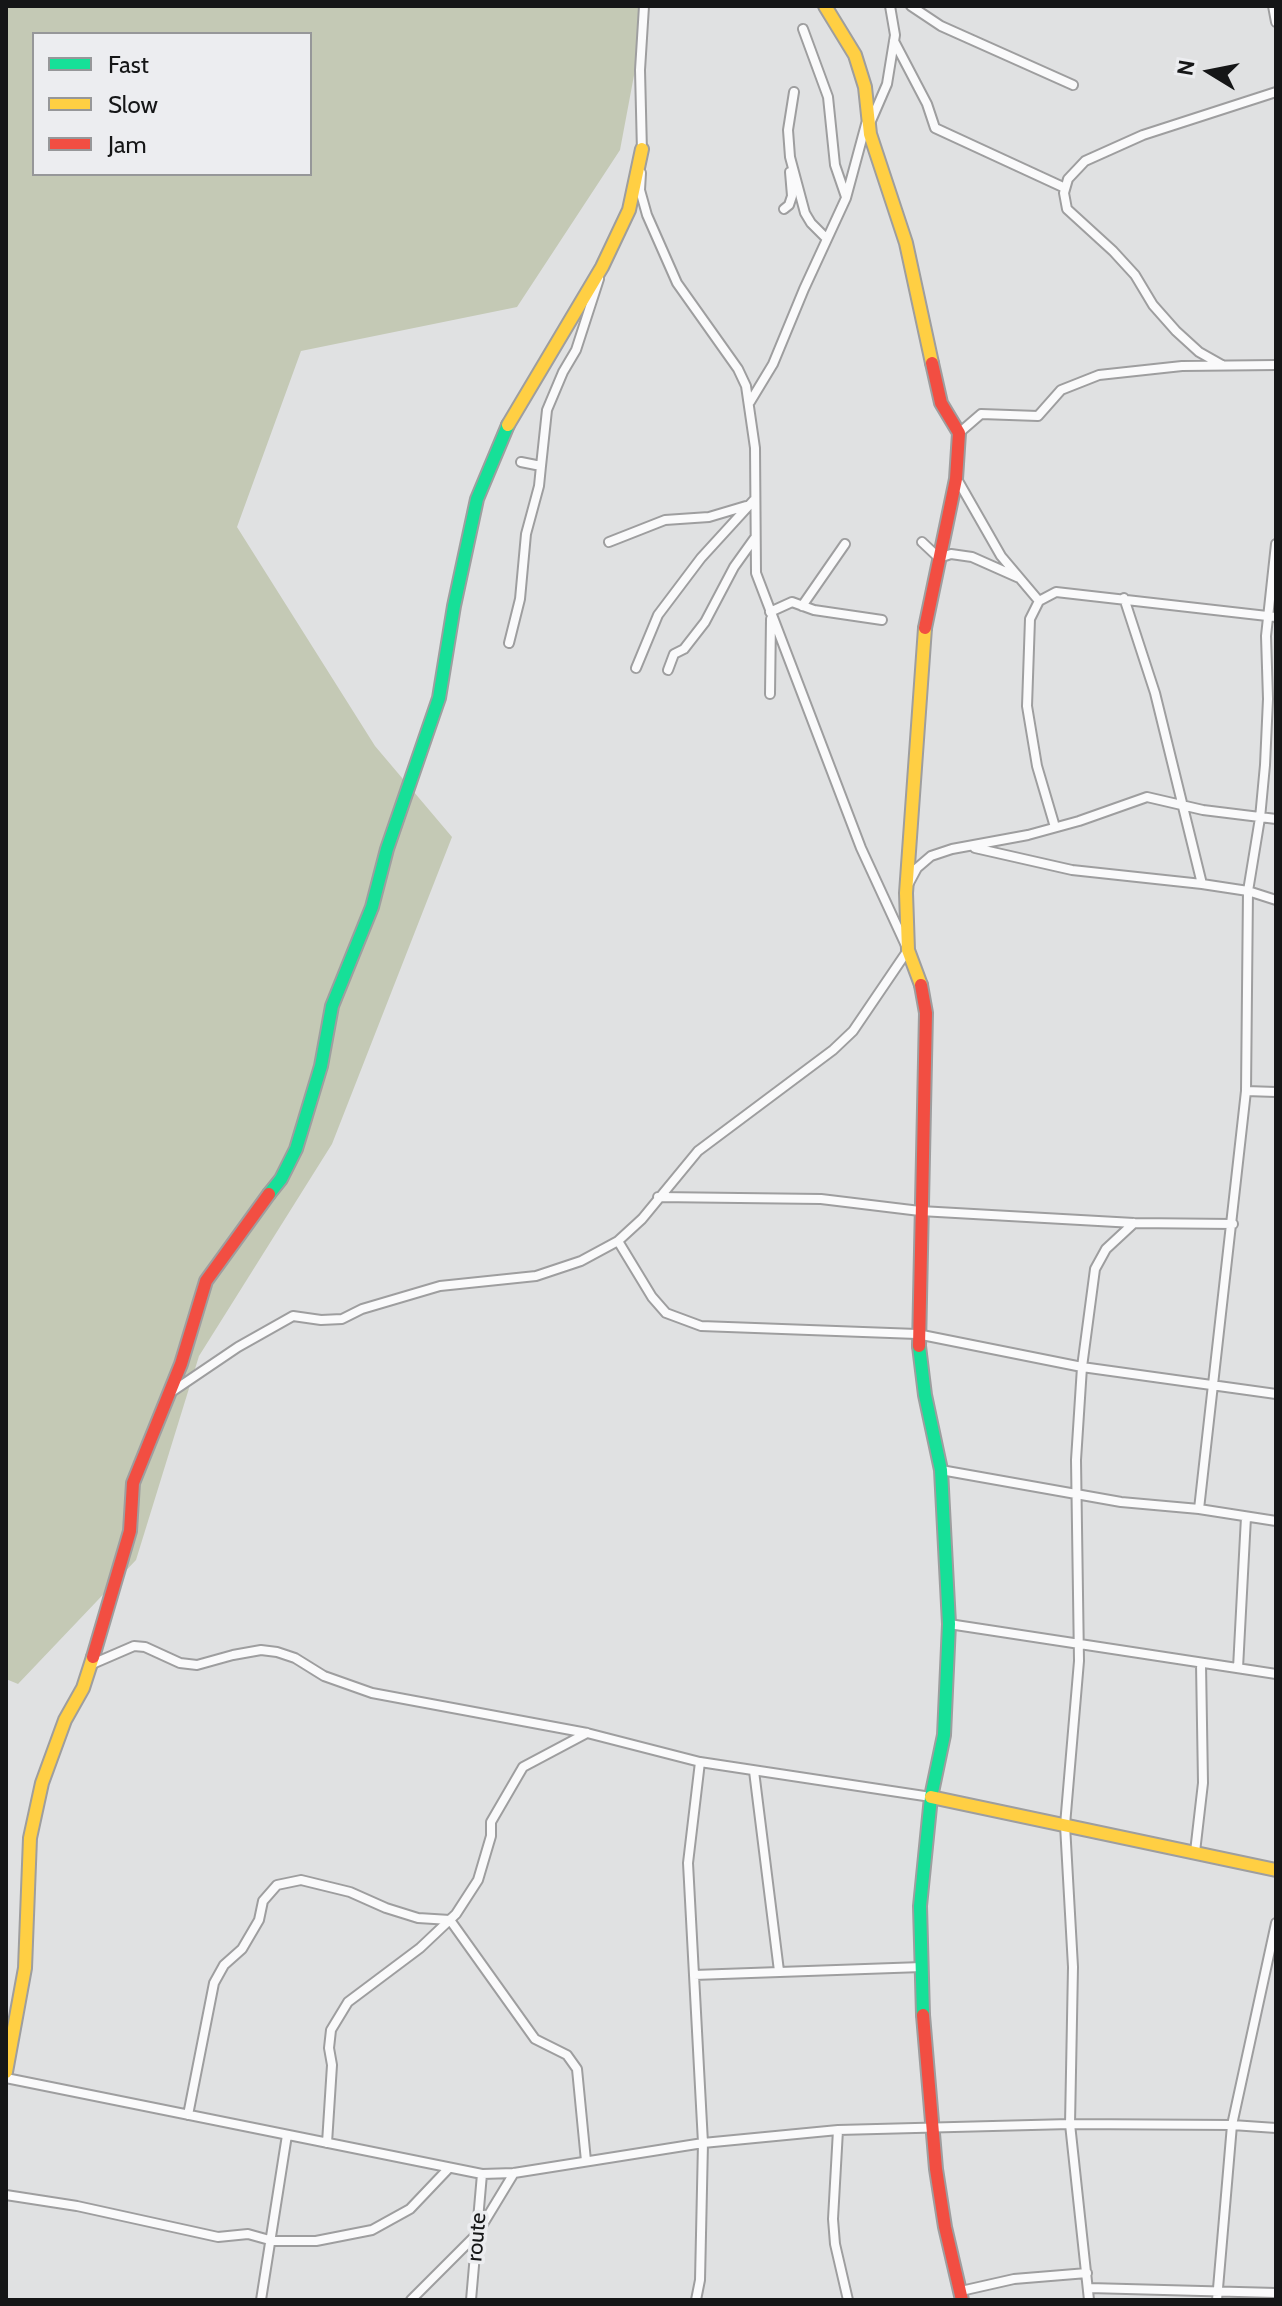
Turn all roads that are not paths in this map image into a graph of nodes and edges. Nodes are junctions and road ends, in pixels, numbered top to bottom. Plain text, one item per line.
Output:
1 (644, 6) edge
2 (825, 6) edge
3 (890, 6) edge
4 (911, 6) edge
5 (1273, 6) edge
6 (1276, 22) edge
7 (803, 29) dead end
8 (894, 41) junction
9 (1073, 85) dead end
10 (794, 92) dead end
11 (1276, 92) edge
12 (869, 121) junction
13 (642, 149) junction
14 (790, 157) junction
15 (1065, 188) junction
16 (846, 198) junction
17 (784, 209) dead end
18 (826, 238) junction
19 (602, 267) junction
20 (1222, 365) junction
21 (1276, 365) edge
22 (750, 402) junction
23 (959, 433) junction
24 (521, 462) dead end
25 (541, 466) junction
26 (956, 479) junction
27 (752, 502) junction
28 (754, 539) junction
29 (609, 542) dead end
30 (922, 542) dead end
31 (845, 544) dead end
32 (1276, 544) edge
33 (939, 558) junction
34 (1020, 578) junction
35 (1124, 598) junction
36 (1039, 601) junction
37 (802, 606) junction
38 (771, 613) junction
39 (1272, 616) edge
40 (882, 620) dead end
41 (509, 643) dead end
42 (636, 668) dead end
43 (668, 670) dead end
44 (770, 694) dead end
45 (1183, 805) junction
46 (1260, 818) junction
47 (1276, 819) edge
48 (1055, 827) junction
49 (970, 847) junction
50 (1202, 884) junction
51 (1248, 891) junction
52 (906, 893) junction
53 (1276, 900) edge
54 (908, 950) junction
55 (1246, 1091) junction
56 (1276, 1092) edge
57 (658, 1197) junction
58 (920, 1211) junction
59 (1134, 1223) junction
60 (1233, 1224) junction
61 (618, 1241) junction
62 (917, 1334) junction
63 (1082, 1367) junction
64 (1212, 1385) junction
65 (169, 1393) junction
66 (1276, 1394) edge
67 (941, 1470) junction
68 (1077, 1494) junction
69 (1199, 1509) junction
70 (1246, 1517) junction
71 (1276, 1521) edge
72 (949, 1624) junction
73 (1079, 1643) junction
74 (1201, 1664) junction
75 (90, 1665) junction
76 (1238, 1668) junction
77 (1276, 1674) edge
78 (587, 1733) junction
79 (700, 1762) junction
80 (754, 1771) junction
81 (931, 1797) junction
82 (1065, 1825) junction
83 (1195, 1852) junction
84 (1276, 1870) edge
85 (450, 1920) junction
86 (1276, 1923) edge
87 (922, 1967) junction
88 (779, 1971) junction
89 (694, 1975) junction
90 (6, 2072) edge
91 (6, 2078) edge
92 (188, 2115) junction
93 (1070, 2124) junction
94 (1232, 2125) junction
95 (931, 2128) junction
96 (1276, 2128) edge
97 (838, 2130) junction
98 (287, 2135) junction
99 (327, 2143) junction
100 (703, 2143) junction
101 (586, 2161) junction
102 (448, 2169) junction
103 (514, 2173) junction
104 (482, 2174) junction
105 (6, 2195) edge
106 (477, 2234) junction
107 (269, 2240) junction
108 (1087, 2273) junction
109 (1089, 2288) junction
110 (1276, 2293) edge
111 (961, 2295) edge
112 (1217, 2295) edge
113 (261, 2300) edge
114 (411, 2300) edge
115 (471, 2300) edge
116 (696, 2300) edge
117 (848, 2300) edge
118 (1089, 2300) edge

1 - 13 street
2 - 12 street
3 - 8 street
4 - 9 street
5 - 6 street
7 - 16 street
8 - 12 street
8 - 15 street
10 - 14 street
11 - 15 street
12 - 16 street
12 - 23 street
13 - 19 street
13 - 22 street
14 - 17 street
14 - 18 street
15 - 20 street
16 - 18 street
18 - 22 street
19 - 25 street
19 - 65 street
20 - 21 street
20 - 23 street
22 - 27 street
23 - 26 street
24 - 25 street
25 - 41 street
26 - 33 street
26 - 34 street
27 - 28 street
27 - 29 street
27 - 42 street
28 - 38 street
28 - 43 street
30 - 33 street
31 - 37 street
32 - 39 street
33 - 34 street
33 - 52 street
34 - 36 street
35 - 36 street
35 - 39 street
35 - 45 street
36 - 48 street
37 - 38 street
37 - 40 street
38 - 44 street
38 - 54 street
39 - 46 street
45 - 46 street
45 - 48 street
45 - 50 street
46 - 47 street
46 - 51 street
48 - 49 street
49 - 50 street
49 - 52 street
50 - 51 street
51 - 53 street
51 - 55 street
52 - 54 street
54 - 57 street
54 - 58 street
55 - 56 street
55 - 60 street
57 - 58 street
57 - 61 street
58 - 59 street
58 - 62 street
59 - 60 street
59 - 63 street
60 - 64 street
61 - 62 street
61 - 65 street
62 - 63 street
62 - 67 street
63 - 64 street
63 - 68 street
64 - 66 street
64 - 69 street
65 - 75 street
67 - 68 street
67 - 72 street
68 - 69 street
68 - 73 street
69 - 70 street
70 - 71 street
70 - 76 street
72 - 73 street
72 - 81 street
73 - 74 street
73 - 82 street
74 - 76 street
74 - 83 street
75 - 78 street
75 - 90 street
76 - 77 street
78 - 79 street
78 - 85 street
79 - 80 street
79 - 89 street
80 - 81 street
80 - 88 street
81 - 82 street
81 - 87 street
82 - 83 street
82 - 93 street
83 - 84 street
85 - 92 street
85 - 99 street
85 - 101 street
86 - 94 street
87 - 88 street
87 - 95 street
88 - 89 street
89 - 100 street
91 - 92 street
92 - 98 street
93 - 94 street
93 - 95 street
93 - 108 street
94 - 96 street
94 - 112 street
95 - 97 street
95 - 111 street
97 - 100 street
97 - 117 street
98 - 99 street
98 - 107 street
99 - 102 street
100 - 101 street
100 - 116 street
101 - 103 street
102 - 104 street
102 - 107 street
103 - 104 street
103 - 106 street
104 - 106 street, route
105 - 107 street
106 - 114 street
106 - 115 street, route
107 - 113 street
108 - 109 street
108 - 111 street
109 - 112 street
109 - 118 street
110 - 112 street

